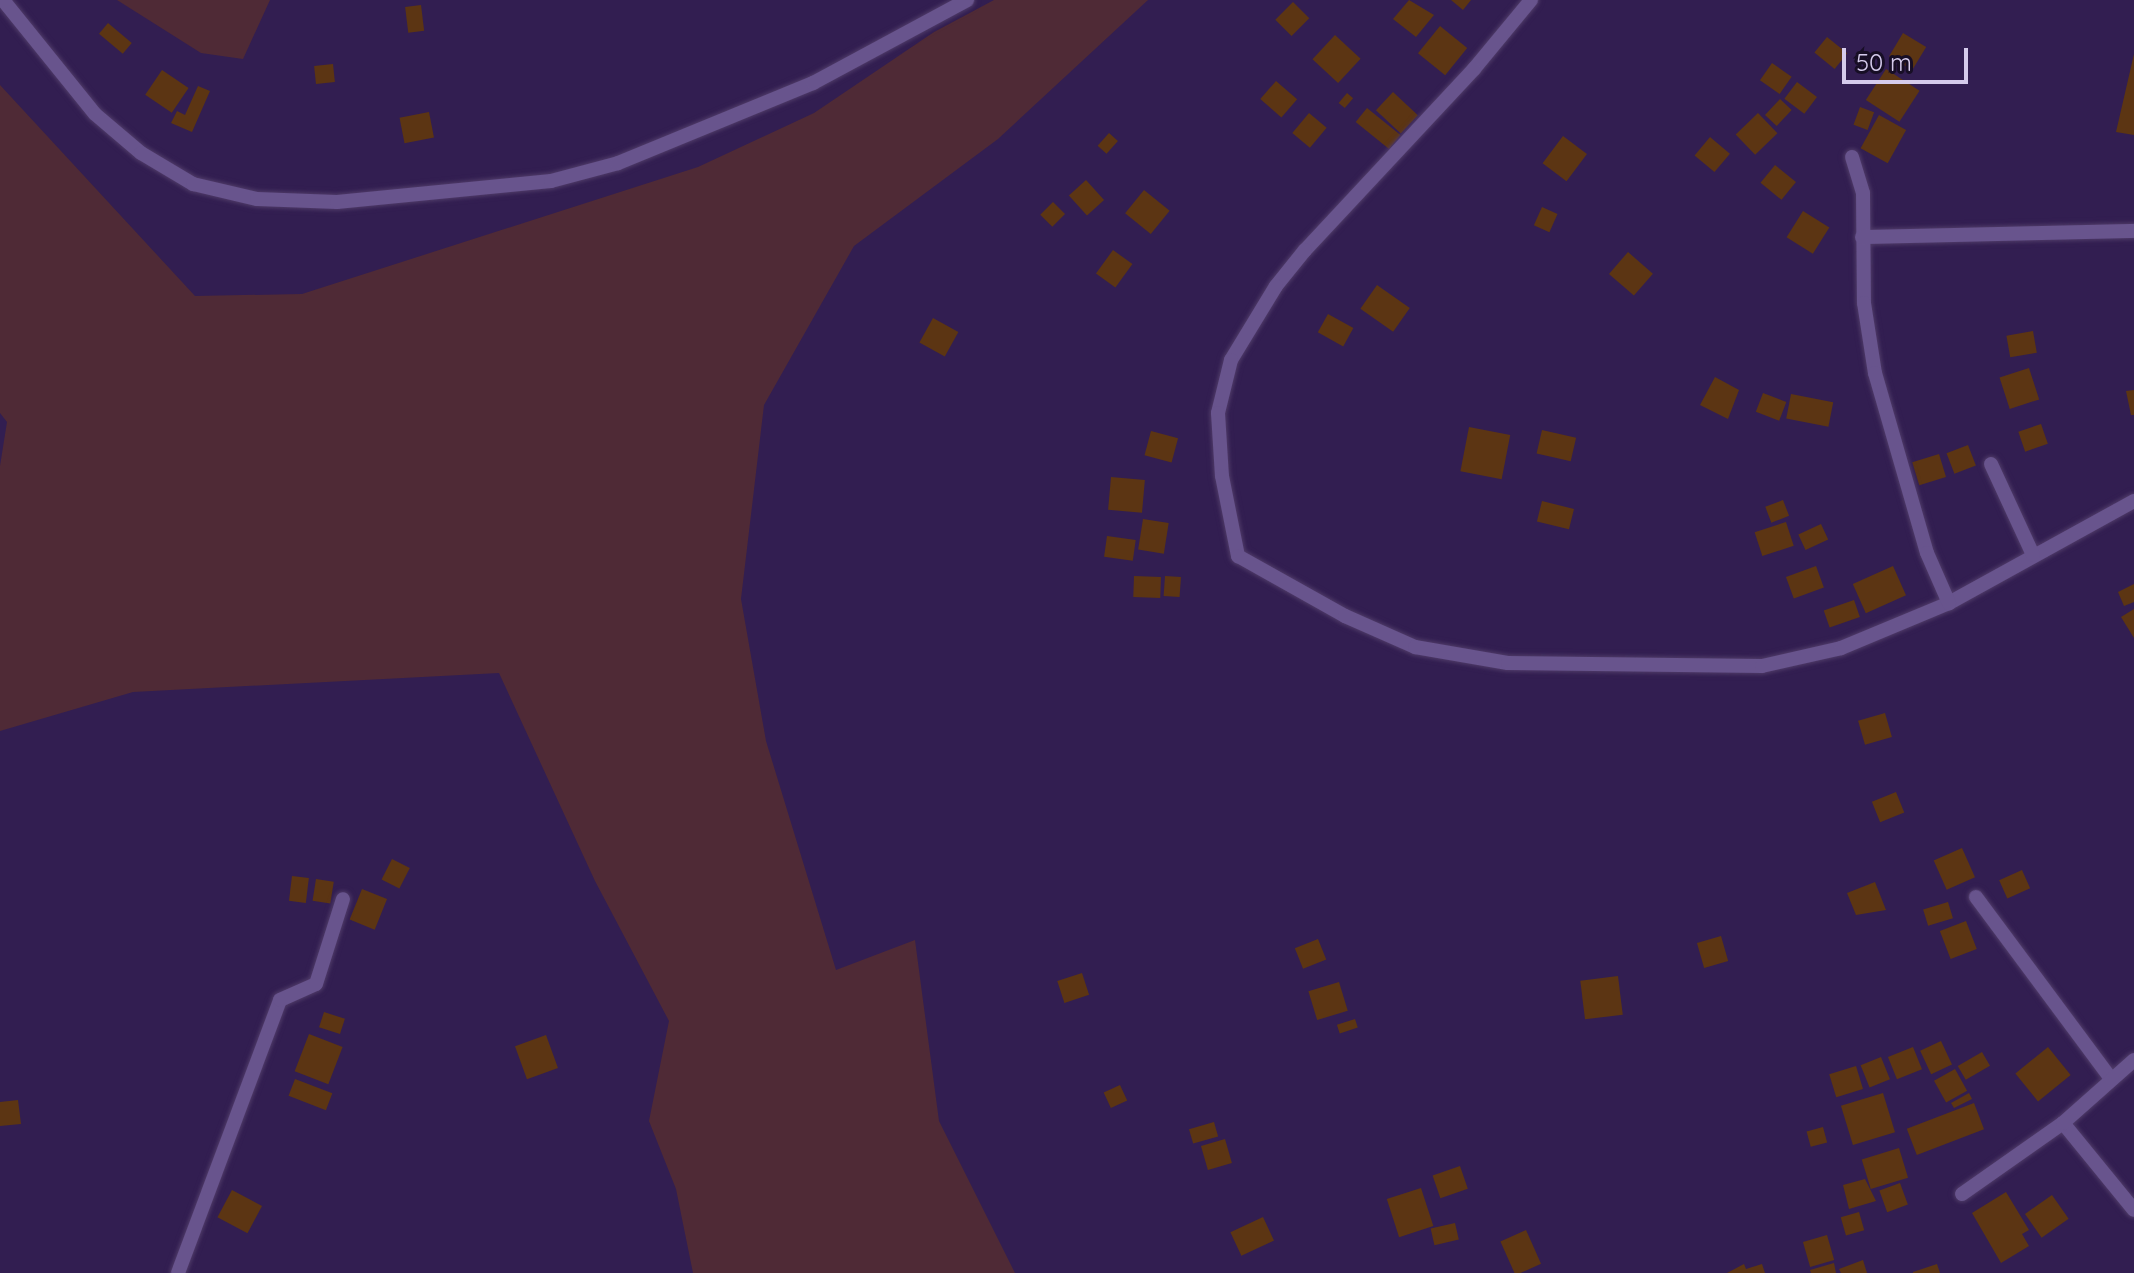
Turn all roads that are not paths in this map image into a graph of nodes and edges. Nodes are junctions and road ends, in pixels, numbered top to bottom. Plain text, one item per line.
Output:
1 (3, 0) edge
2 (967, 0) edge
3 (1531, 0) edge
4 (1852, 157) dead end
5 (2134, 231) edge
6 (1862, 237) junction
7 (1991, 464) dead end
8 (2134, 501) edge
9 (2033, 555) junction
10 (1949, 603) junction
11 (1976, 897) dead end
12 (343, 899) dead end
13 (2134, 1060) edge
14 (2111, 1079) junction
15 (2063, 1123) junction
16 (1962, 1194) dead end
17 (2134, 1210) edge
18 (178, 1273) edge

1 - 2 street
3 - 10 street
4 - 6 street
5 - 6 street
6 - 10 street
7 - 9 street
8 - 9 street
9 - 10 street
11 - 14 street
12 - 18 street
13 - 14 street
14 - 15 street
15 - 16 street
15 - 17 street

